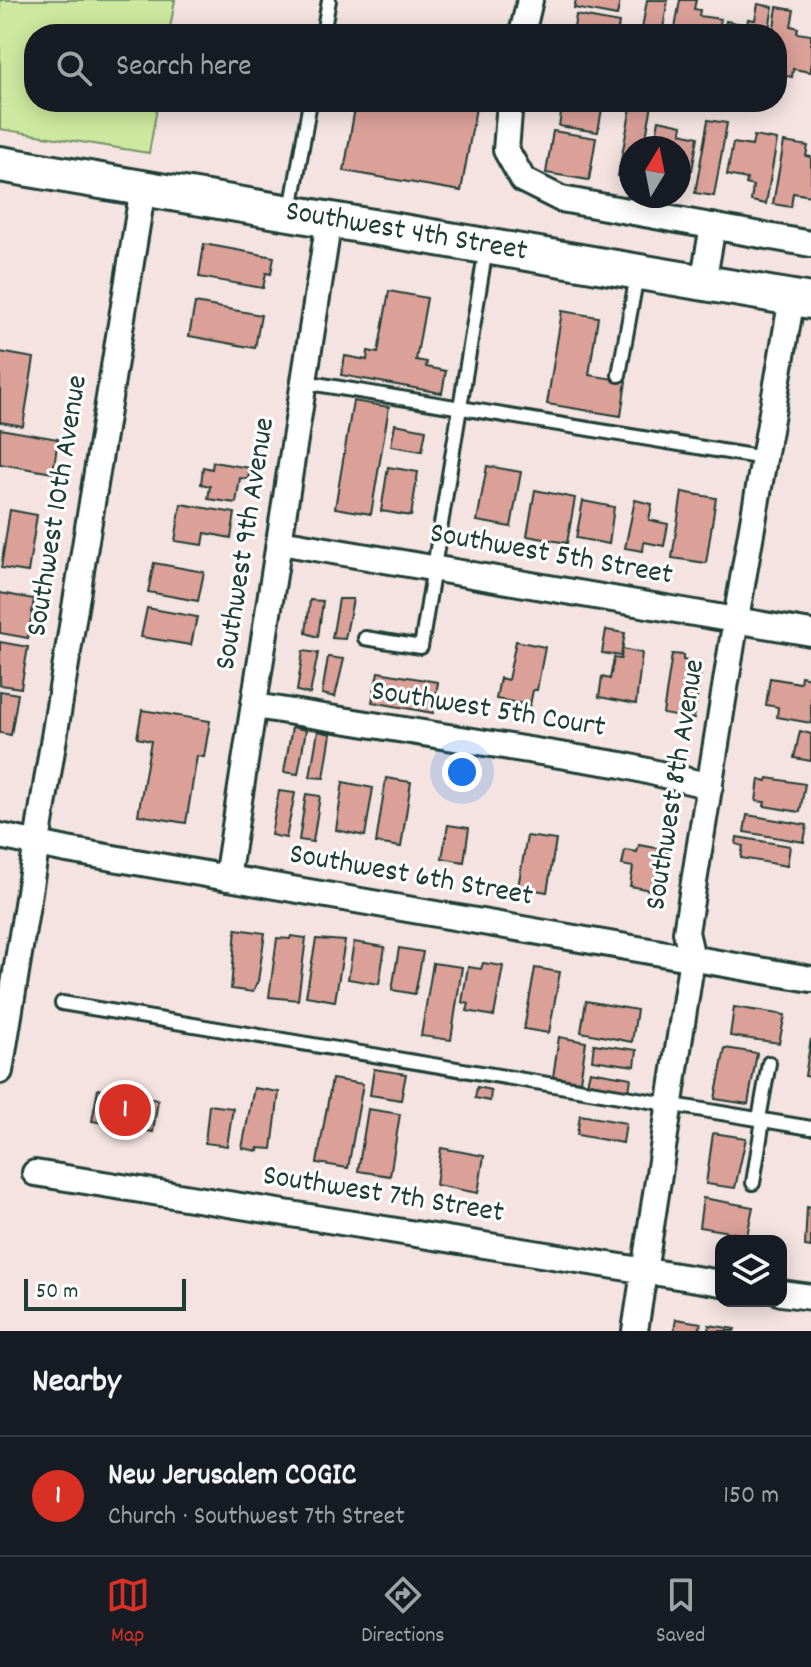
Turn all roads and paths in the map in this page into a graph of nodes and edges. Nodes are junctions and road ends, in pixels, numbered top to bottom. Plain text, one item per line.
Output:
1 (329, 0) edge
2 (530, 0) edge
3 (325, 24) edge
4 (524, 24) edge
5 (308, 112) edge
6 (509, 112) edge
7 (0, 164) edge
8 (143, 188) junction
9 (290, 213) junction
10 (329, 220) junction
11 (713, 226) junction
12 (811, 244) edge
13 (486, 246) junction
14 (638, 272) junction
15 (703, 283) junction
16 (801, 300) edge
17 (619, 375) dead end
18 (304, 382) junction
19 (461, 408) junction
20 (764, 458) junction
21 (280, 542) junction
22 (434, 568) junction
23 (736, 619) junction
24 (811, 633) edge
25 (365, 638) dead end
26 (255, 706) junction
27 (710, 786) junction
28 (0, 836) edge
29 (38, 844) junction
30 (227, 878) junction
31 (692, 958) junction
32 (811, 979) edge
33 (62, 1003) dead end
34 (769, 1063) dead end
35 (0, 1071) edge
36 (671, 1104) junction
37 (761, 1119) junction
38 (811, 1128) edge
39 (35, 1173) dead end
40 (753, 1183) dead end
41 (645, 1270) junction
42 (715, 1282) edge
43 (787, 1294) edge
44 (811, 1297) edge
45 (635, 1331) edge

1 - 3 lane
2 - 4 street
5 - 9 lane
6 - 11 street
7 - 8 street, Southwest 4th Street
8 - 9 street, Southwest 4th Street
8 - 29 street, Southwest 10th Avenue
9 - 10 street, Southwest 4th Street
10 - 13 street, Southwest 4th Street
10 - 18 street, Southwest 9th Avenue
11 - 12 street
11 - 15 street
13 - 14 street, Southwest 4th Street
13 - 19 lane
14 - 15 street, Southwest 4th Street
14 - 17 lane
15 - 16 street, Southwest 4th Street
16 - 20 street, Southwest 8th Avenue
18 - 19 lane
18 - 21 street, Southwest 9th Avenue
19 - 20 lane
19 - 22 lane
20 - 23 street, Southwest 8th Avenue
21 - 22 street, Southwest 5th Street
21 - 26 street, Southwest 9th Avenue
22 - 23 street, Southwest 5th Street
22 - 25 lane
23 - 24 street, Southwest 5th Street
23 - 27 street, Southwest 8th Avenue
26 - 27 street, Southwest 5th Court
26 - 30 street, Southwest 9th Avenue
27 - 31 street, Southwest 8th Avenue
28 - 29 street, Southwest 6th Street
29 - 30 street, Southwest 6th Street
29 - 35 street, Southwest 10th Avenue
30 - 31 street, Southwest 6th Street
31 - 32 street, Southwest 6th Street
31 - 36 street, Southwest 8th Avenue
33 - 36 lane
34 - 37 lane
36 - 37 lane
36 - 41 street, Southwest 8th Avenue
37 - 38 lane
37 - 40 lane
39 - 41 street, Southwest 7th Street
41 - 42 street, Southwest 7th Street
41 - 45 street, Southwest 8th Avenue
43 - 44 street

